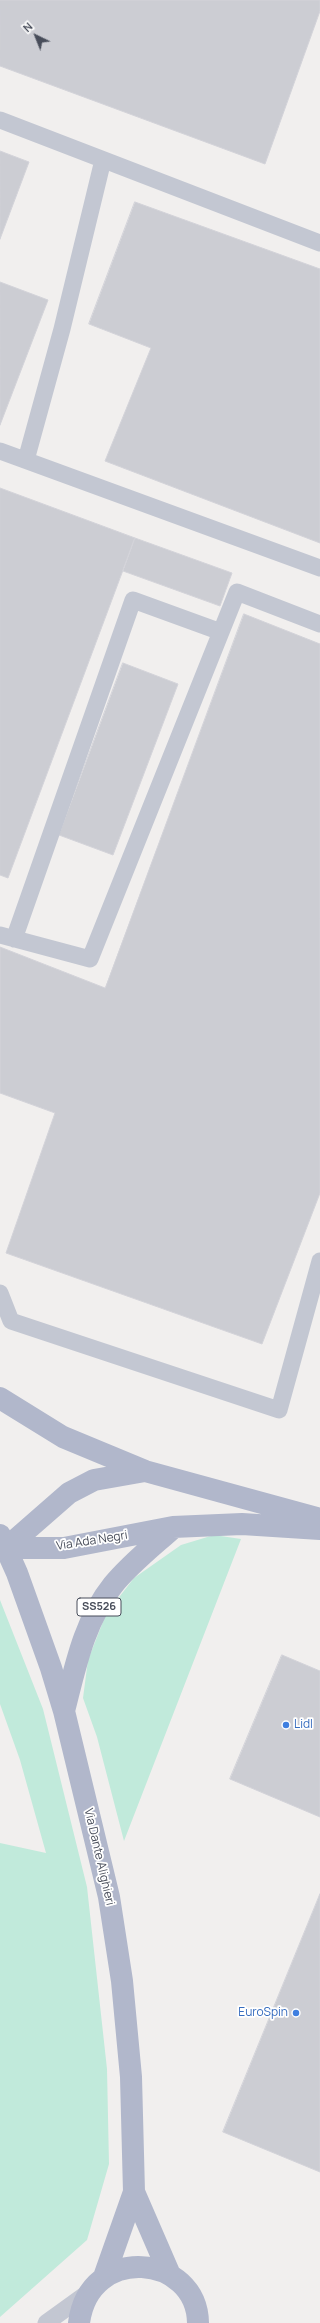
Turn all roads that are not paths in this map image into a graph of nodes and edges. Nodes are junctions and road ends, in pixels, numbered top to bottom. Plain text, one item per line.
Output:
1 (0, 120) edge
2 (103, 160) junction
3 (320, 243) edge
4 (0, 451) edge
5 (26, 460) junction
6 (320, 568) edge
7 (320, 624) edge
8 (221, 632) junction
9 (7, 937) edge
10 (320, 1261) edge
11 (0, 1293) edge
12 (0, 1398) edge
13 (145, 1471) junction
14 (320, 1519) edge
15 (173, 1527) junction
16 (320, 1529) edge
17 (3, 1541) edge
18 (64, 1711) junction
19 (134, 2192) junction
20 (170, 2275) junction
21 (96, 2285) junction
22 (46, 2323) edge
23 (79, 2323) edge
24 (198, 2323) edge

1 - 2 lane
2 - 3 lane
2 - 5 lane
4 - 5 lane
5 - 6 lane
7 - 8 lane
8 - 9 lane
8 - 9 lane
10 - 11 lane
12 - 13 main road
13 - 14 main road
13 - 17 main road
15 - 16 main road, Via Ada Negri
15 - 17 main road, Via Ada Negri
15 - 18 main road, SS526
17 - 18 main road, Via Dante Alighieri
18 - 19 main road, Via Dante Alighieri
19 - 20 main road, Via Dante Alighieri
19 - 21 main road, Via Dante Alighieri
20 - 21 main road
20 - 24 main road
21 - 22 lane
21 - 23 main road, Via Dante Alighieri

